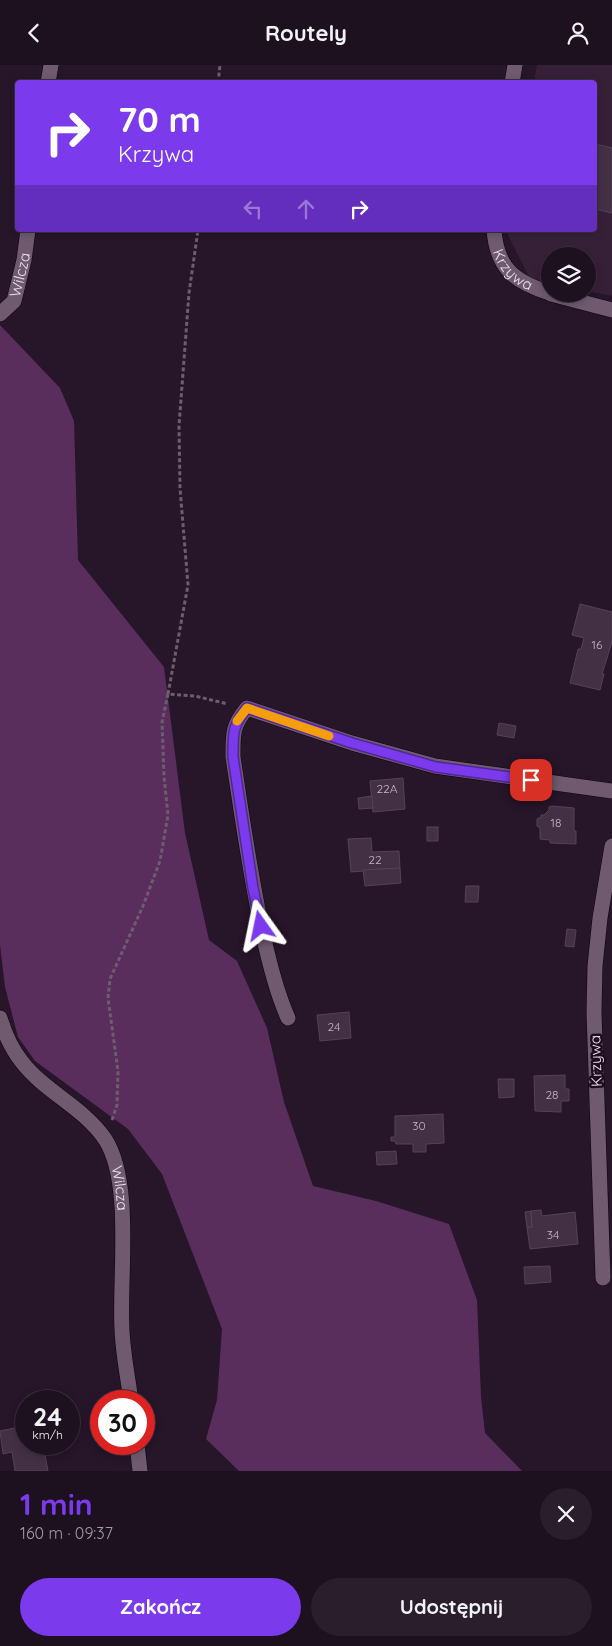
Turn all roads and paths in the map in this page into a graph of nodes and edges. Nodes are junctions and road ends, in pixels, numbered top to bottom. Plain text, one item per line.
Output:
1 (51, 65) edge
2 (220, 65) edge
3 (514, 65) edge
4 (48, 80) edge
5 (218, 80) edge
6 (512, 80) edge
7 (28, 232) edge
8 (198, 232) edge
9 (494, 232) edge
10 (541, 291) edge
11 (581, 302) edge
12 (612, 310) edge
13 (0, 314) edge
14 (168, 694) junction
15 (247, 708) junction
16 (612, 791) edge
17 (612, 846) edge
18 (0, 1018) edge
19 (288, 1018) dead end
20 (105, 1140) junction
21 (603, 1278) dead end
22 (130, 1390) edge
23 (138, 1455) edge
24 (140, 1471) edge

1 - 4 street
2 - 5 path
3 - 6 street
7 - 13 street, Wilcza
8 - 14 path
9 - 10 street, Krzywa
11 - 12 street, Krzywa
14 - 15 path
14 - 20 path
15 - 16 street
15 - 19 street
17 - 21 street, Krzywa
18 - 20 street, Wilcza
20 - 22 street, Wilcza
23 - 24 street

